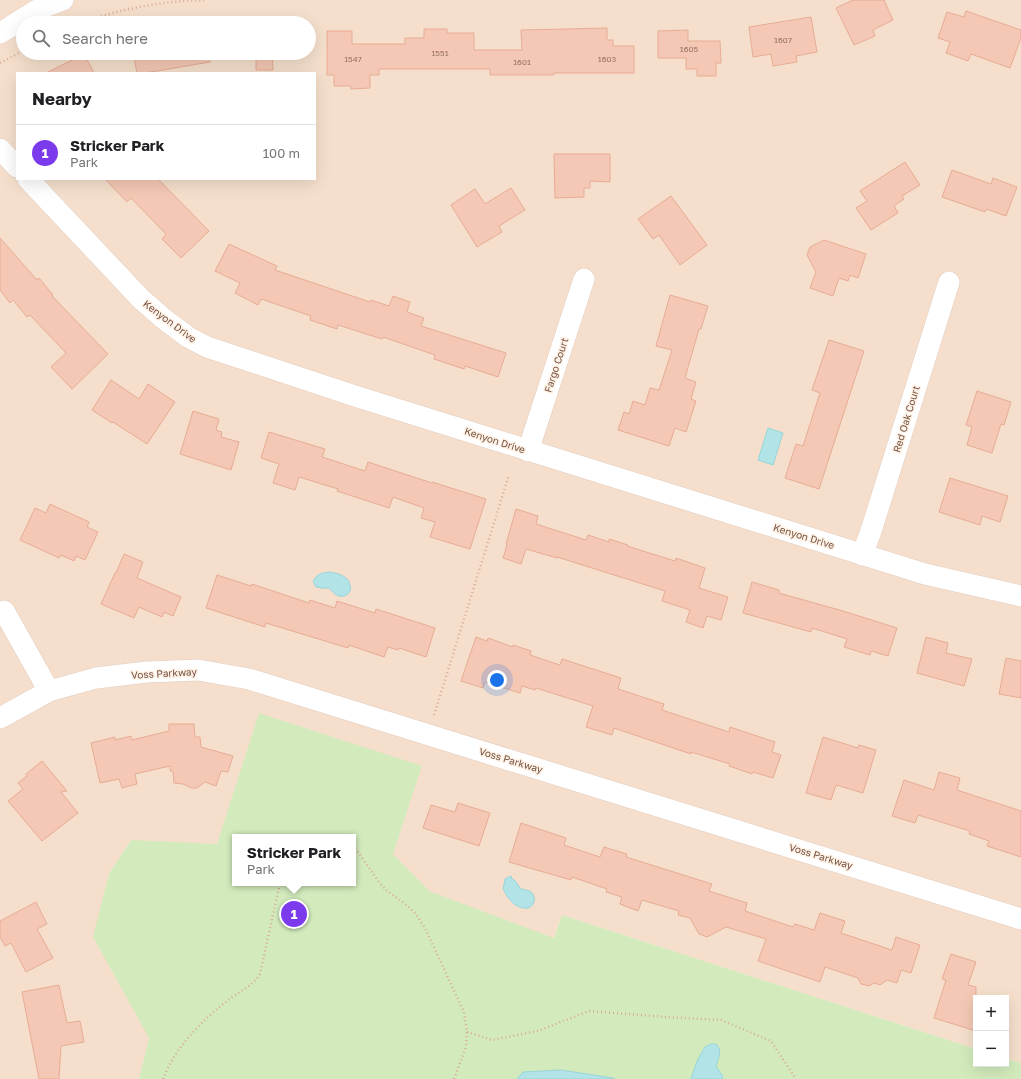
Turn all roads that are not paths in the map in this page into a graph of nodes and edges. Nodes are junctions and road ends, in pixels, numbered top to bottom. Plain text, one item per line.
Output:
1 (63, 0) edge
2 (27, 16) edge
3 (16, 22) edge
4 (0, 32) edge
5 (0, 149) edge
6 (16, 166) edge
7 (29, 180) edge
8 (584, 278) dead end
9 (949, 282) dead end
10 (528, 451) junction
11 (862, 554) junction
12 (1021, 596) edge
13 (4, 611) dead end
14 (49, 691) junction
15 (0, 718) edge
16 (1021, 919) edge

1 - 2 street
3 - 4 street
5 - 6 street
7 - 10 street, Kenyon Drive
8 - 10 street, Fargo Court
9 - 11 street, Red Oak Court
10 - 11 street, Kenyon Drive
11 - 12 street, Kenyon Drive
13 - 14 street
14 - 15 street, Voss Parkway
14 - 16 street, Voss Parkway

